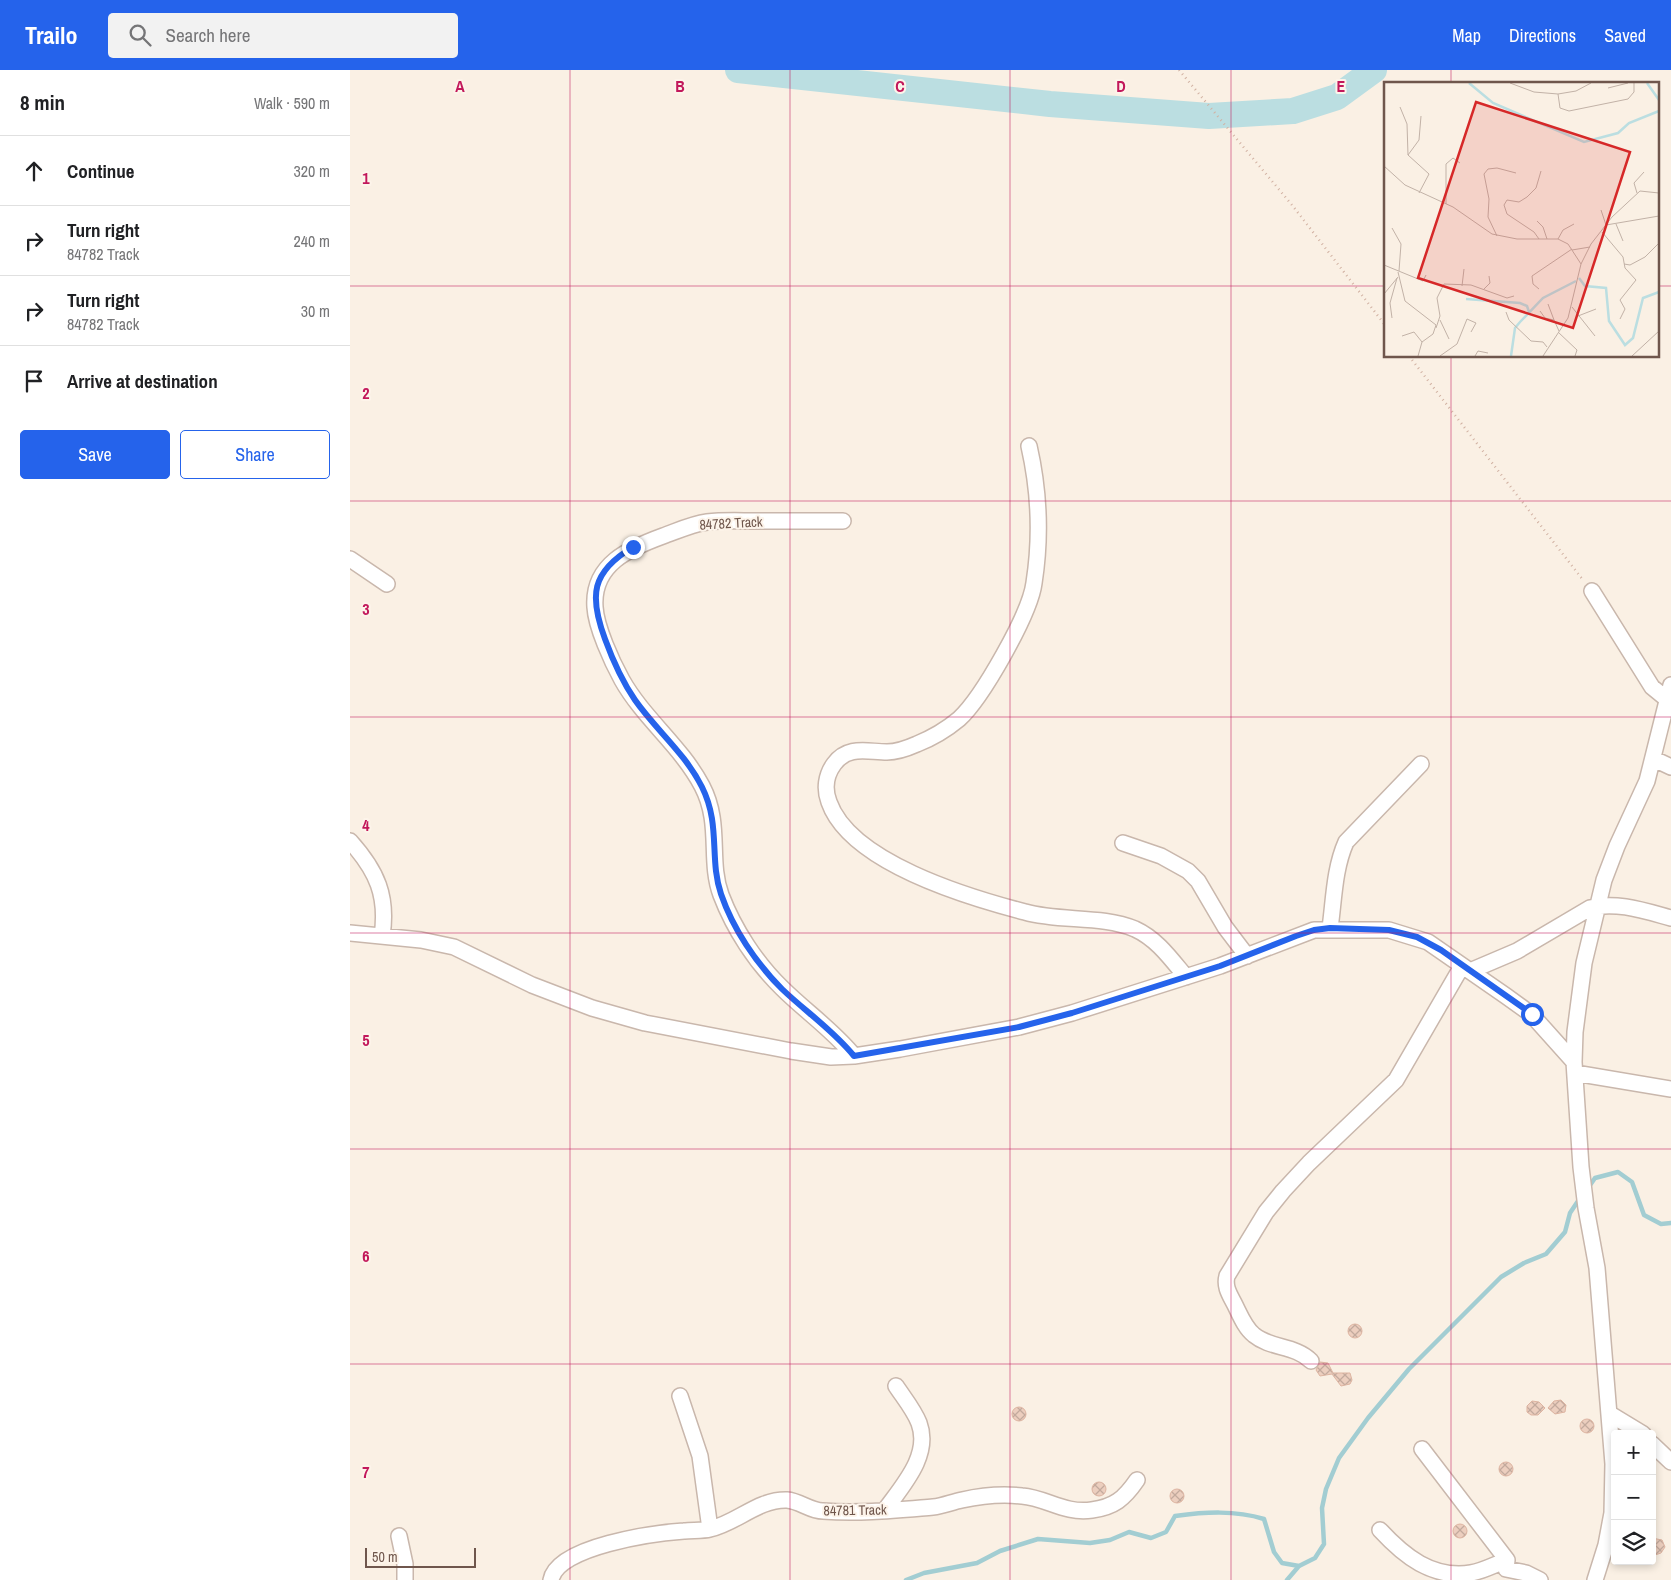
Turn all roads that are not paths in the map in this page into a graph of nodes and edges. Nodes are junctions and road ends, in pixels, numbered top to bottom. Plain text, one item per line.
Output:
1 (1029, 446) dead end
2 (843, 521) dead end
3 (350, 559) edge
4 (387, 584) dead end
5 (1592, 591) road end
6 (1670, 694) edge
7 (1665, 759) edge
8 (1421, 764) dead end
9 (350, 841) edge
10 (1123, 844) dead end
11 (1597, 906) junction
12 (1671, 918) edge
13 (1330, 928) junction
14 (350, 933) edge
15 (382, 936) junction
16 (1247, 956) junction
17 (1466, 969) junction
18 (1186, 978) junction
19 (854, 1056) junction
20 (1574, 1067) junction
21 (1671, 1089) edge
22 (1311, 1361) dead end
23 (896, 1386) dead end
24 (680, 1396) dead end
25 (1610, 1414) junction
26 (1637, 1430) edge
27 (1656, 1448) edge
28 (1422, 1449) dead end
29 (1671, 1462) edge
30 (1136, 1480) dead end
31 (885, 1510) junction
32 (710, 1529) junction
33 (1380, 1530) dead end
34 (399, 1536) dead end
35 (1507, 1560) junction
36 (405, 1580) edge
37 (552, 1580) edge
38 (1540, 1580) edge
39 (1595, 1580) edge

1 - 18 street
2 - 19 street, 84782 Track
3 - 4 street
5 - 6 street
6 - 7 street
7 - 11 street
8 - 13 street
9 - 15 street
10 - 16 street
11 - 12 street
11 - 17 street
11 - 20 street
13 - 16 street
13 - 17 street
14 - 15 street
15 - 19 street
16 - 18 street
17 - 20 street
17 - 22 street
18 - 19 street
20 - 21 street
20 - 25 street
23 - 31 street
24 - 32 street
25 - 26 street
25 - 39 street
27 - 29 street
28 - 35 street
30 - 31 street, 84781 Track
31 - 32 street, 84781 Track
32 - 37 street, 84781 Track
33 - 35 street
34 - 36 street
35 - 38 street

